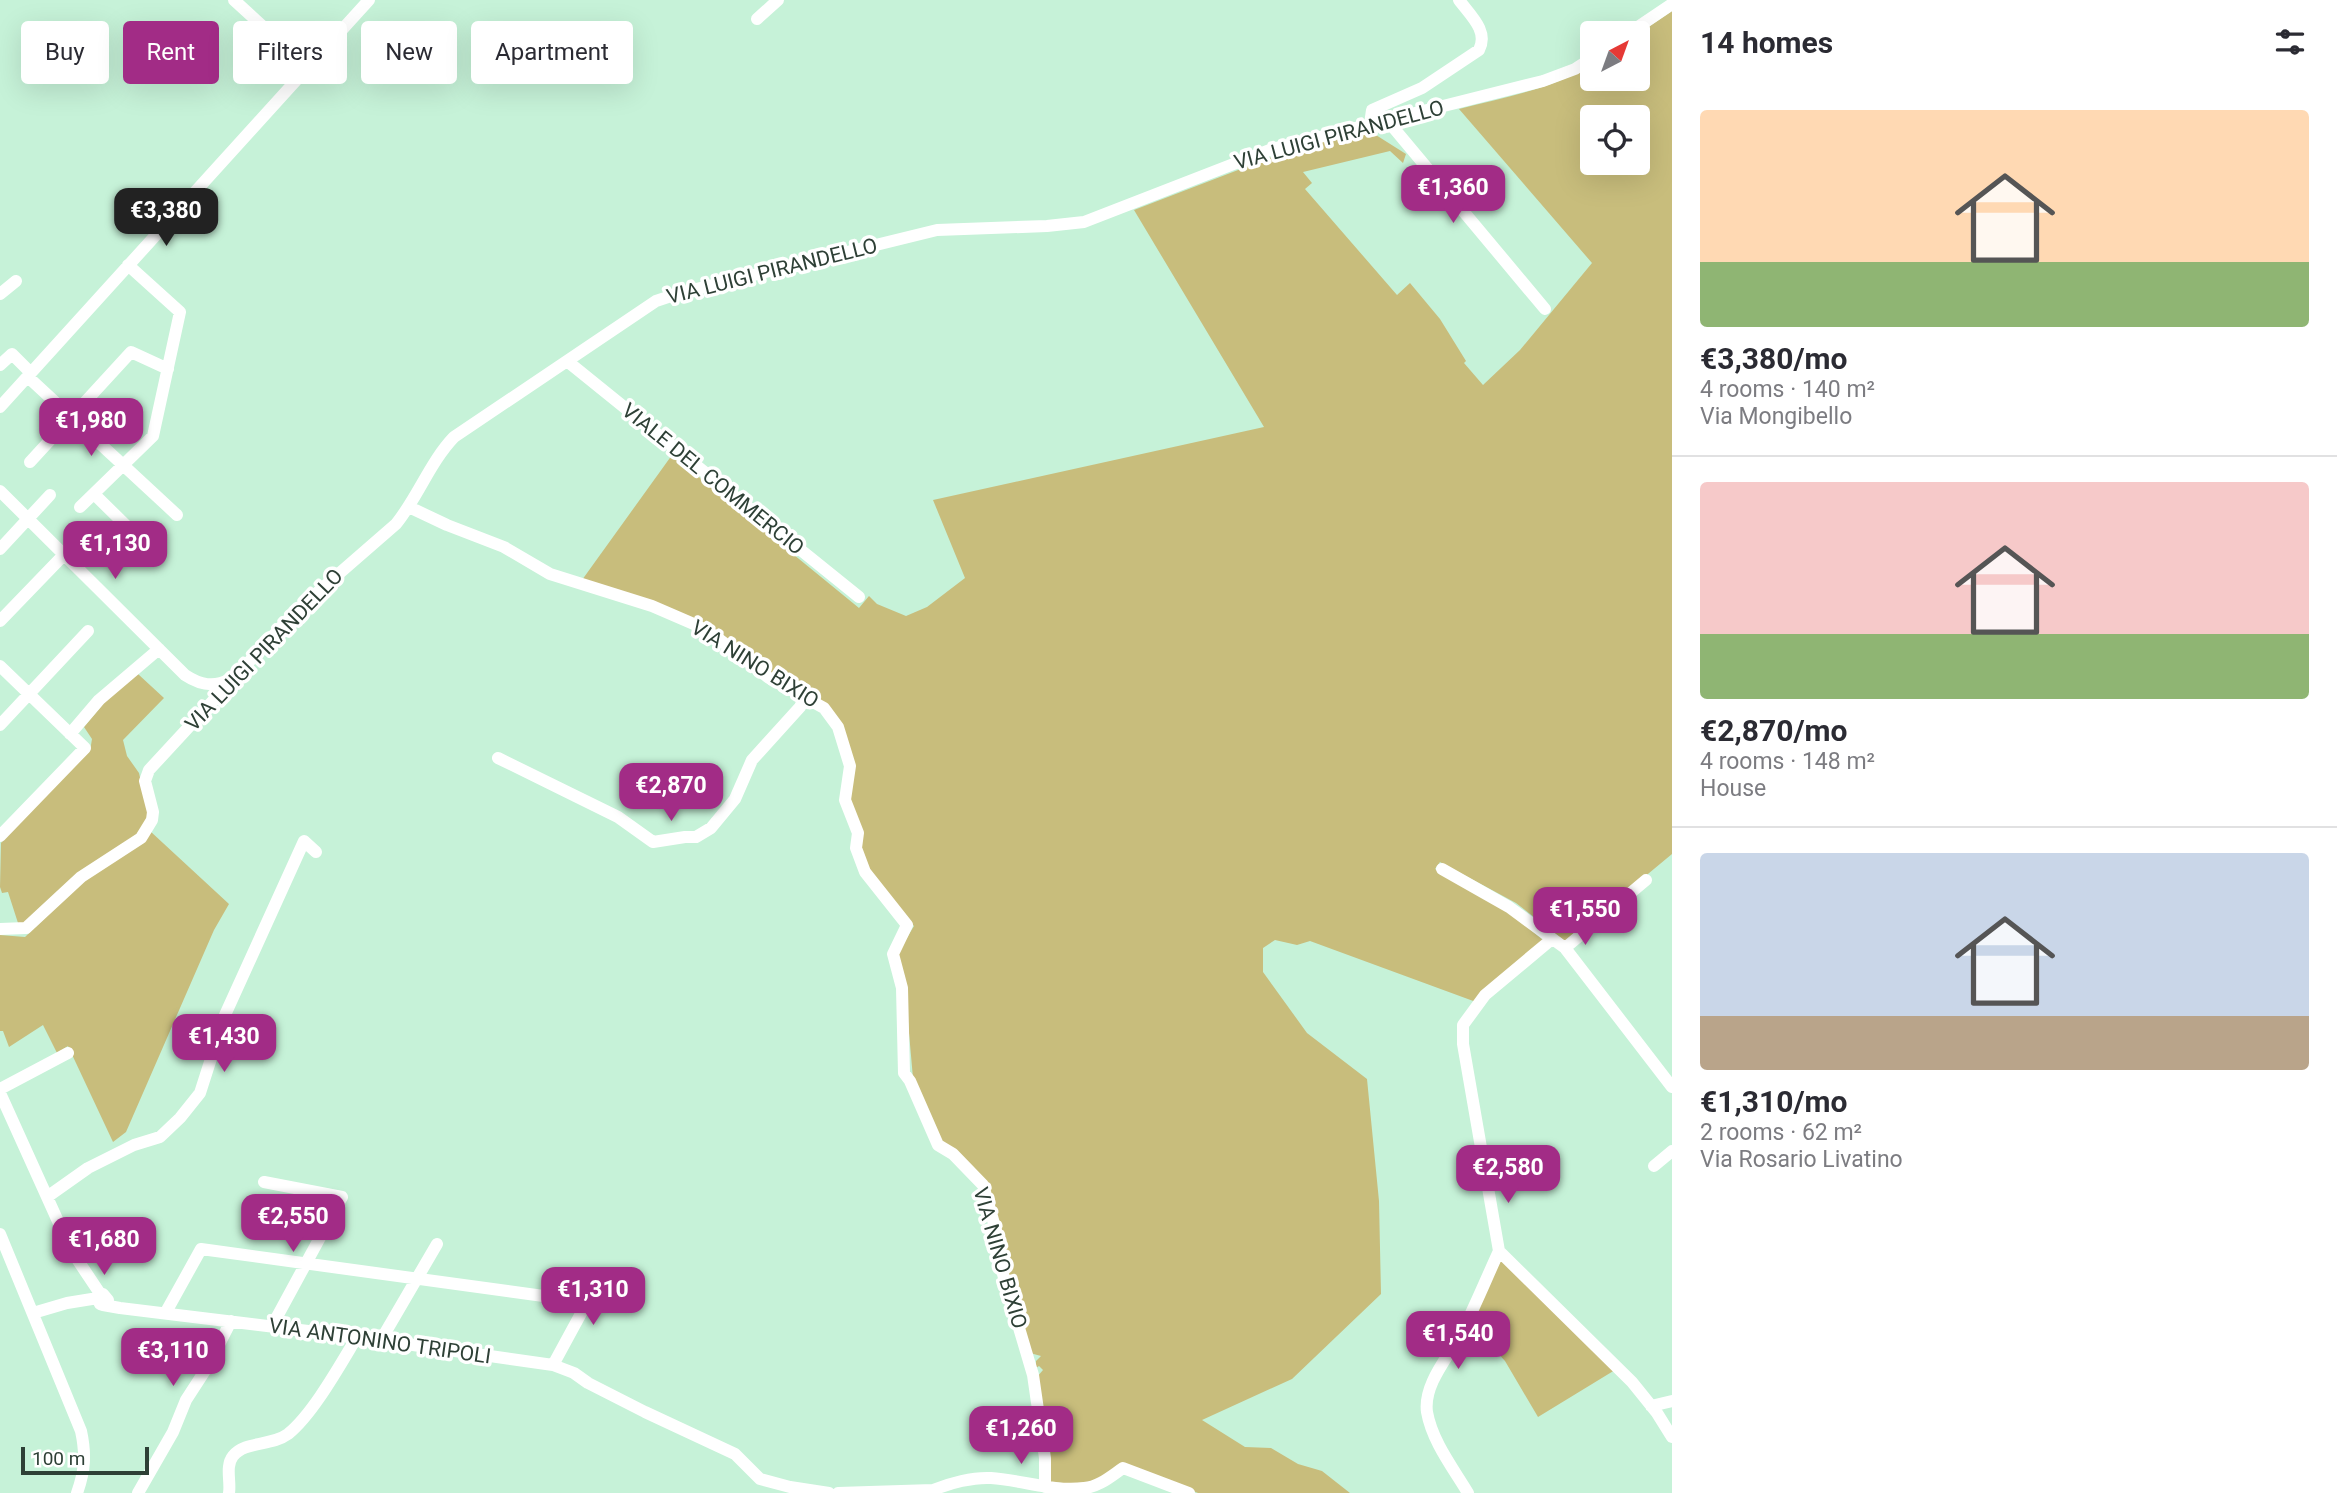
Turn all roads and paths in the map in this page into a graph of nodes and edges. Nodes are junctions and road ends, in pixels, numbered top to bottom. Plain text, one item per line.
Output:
1 (234, 0) edge
2 (369, 0) edge
3 (778, 0) edge
4 (1459, 0) edge
5 (1665, 5) edge
6 (757, 19) dead end
7 (257, 21) edge
8 (1644, 21) edge
9 (347, 24) edge
10 (1580, 66) edge
11 (292, 84) edge
12 (1387, 120) junction
13 (1370, 124) junction
14 (128, 265) junction
15 (16, 281) dead end
16 (0, 294) edge
17 (1545, 309) dead end
18 (566, 361) junction
19 (0, 365) edge
20 (168, 369) junction
21 (30, 375) junction
22 (2, 402) edge
23 (71, 418) junction
24 (30, 462) dead end
25 (123, 465) junction
26 (0, 491) edge
27 (94, 494) junction
28 (50, 495) dead end
29 (80, 507) dead end
30 (409, 507) junction
31 (177, 515) dead end
32 (28, 518) junction
33 (82, 536) dead end
34 (0, 549) edge
35 (152, 551) dead end
36 (64, 554) junction
37 (859, 597) dead end
38 (0, 621) edge
39 (88, 631) dead end
40 (159, 649) junction
41 (0, 666) edge
42 (233, 677) junction
43 (193, 680) junction
44 (29, 694) junction
45 (804, 697) junction
46 (210, 703) junction
47 (0, 725) edge
48 (70, 734) junction
49 (498, 758) dead end
50 (0, 836) edge
51 (316, 852) dead end
52 (1442, 869) dead end
53 (1646, 880) dead end
54 (0, 929) edge
55 (1552, 939) junction
56 (1565, 948) junction
57 (68, 1053) dead end
58 (1672, 1087) edge
59 (0, 1091) edge
60 (1672, 1151) edge
61 (1654, 1166) dead end
62 (264, 1182) dead end
63 (47, 1197) junction
64 (0, 1234) edge
65 (437, 1244) dead end
66 (1499, 1251) junction
67 (307, 1262) junction
68 (603, 1273) dead end
69 (418, 1277) junction
70 (102, 1299) junction
71 (587, 1302) junction
72 (66, 1303) junction
73 (166, 1312) junction
74 (33, 1313) junction
75 (231, 1321) junction
76 (272, 1326) junction
77 (38, 1327) junction
78 (357, 1337) junction
79 (381, 1340) junction
80 (553, 1365) junction
81 (1672, 1401) edge
82 (1651, 1406) junction
83 (1672, 1437) edge
84 (1045, 1487) junction
85 (933, 1492) edge
86 (77, 1493) edge
87 (138, 1493) edge
88 (229, 1493) edge
89 (829, 1493) edge
90 (838, 1493) edge
91 (1189, 1493) edge
92 (1468, 1493) edge

1 - 7 street
2 - 9 street
3 - 6 street
4 - 13 street
5 - 8 street
10 - 12 street, VIA LUIGI PIRANDELLO
11 - 14 street
12 - 13 street, VIA LUIGI PIRANDELLO
12 - 17 street
13 - 18 street, VIA LUIGI PIRANDELLO
14 - 20 street
14 - 21 street
15 - 16 street
18 - 30 street, VIA LUIGI PIRANDELLO
18 - 37 street, VIALE DEL COMMERCIO
19 - 21 street
20 - 23 street
20 - 25 street
21 - 22 street
21 - 23 street
23 - 24 street
23 - 25 street
25 - 27 street
25 - 31 street
26 - 32 street
27 - 29 street
27 - 35 street
28 - 32 street
30 - 42 street, VIA LUIGI PIRANDELLO
30 - 45 street, VIA NINO BIXIO
32 - 34 street
32 - 36 street
33 - 36 street
36 - 38 street
36 - 40 street
39 - 44 street
40 - 43 street
40 - 48 street
41 - 44 street
42 - 43 street
42 - 46 street, VIA LUIGI PIRANDELLO
43 - 46 street
44 - 47 street
44 - 48 street
45 - 49 street
45 - 84 street, VIA NINO BIXIO
46 - 54 street, VIA LUIGI PIRANDELLO
48 - 50 street
51 - 63 street
52 - 55 street
53 - 56 street
55 - 56 street
55 - 66 street
56 - 58 street
57 - 59 street
59 - 63 street
60 - 61 street
62 - 67 street
63 - 70 street
64 - 74 street
65 - 69 street
66 - 82 street
66 - 92 street
67 - 69 street
67 - 73 street
67 - 76 street
68 - 71 street
69 - 71 street
69 - 79 street
70 - 72 street
70 - 73 street, VIA ANTONINO TRIPOLI
71 - 80 street
72 - 74 street
72 - 77 street
73 - 75 street, VIA ANTONINO TRIPOLI
74 - 77 street
75 - 76 street, VIA ANTONINO TRIPOLI
75 - 87 street
76 - 78 street, VIA ANTONINO TRIPOLI
77 - 86 street
78 - 79 street, VIA ANTONINO TRIPOLI
78 - 88 street
79 - 80 street, VIA ANTONINO TRIPOLI
80 - 89 street, VIA ANTONINO TRIPOLI
81 - 82 street
82 - 83 street
84 - 85 street
84 - 91 street
85 - 90 street

